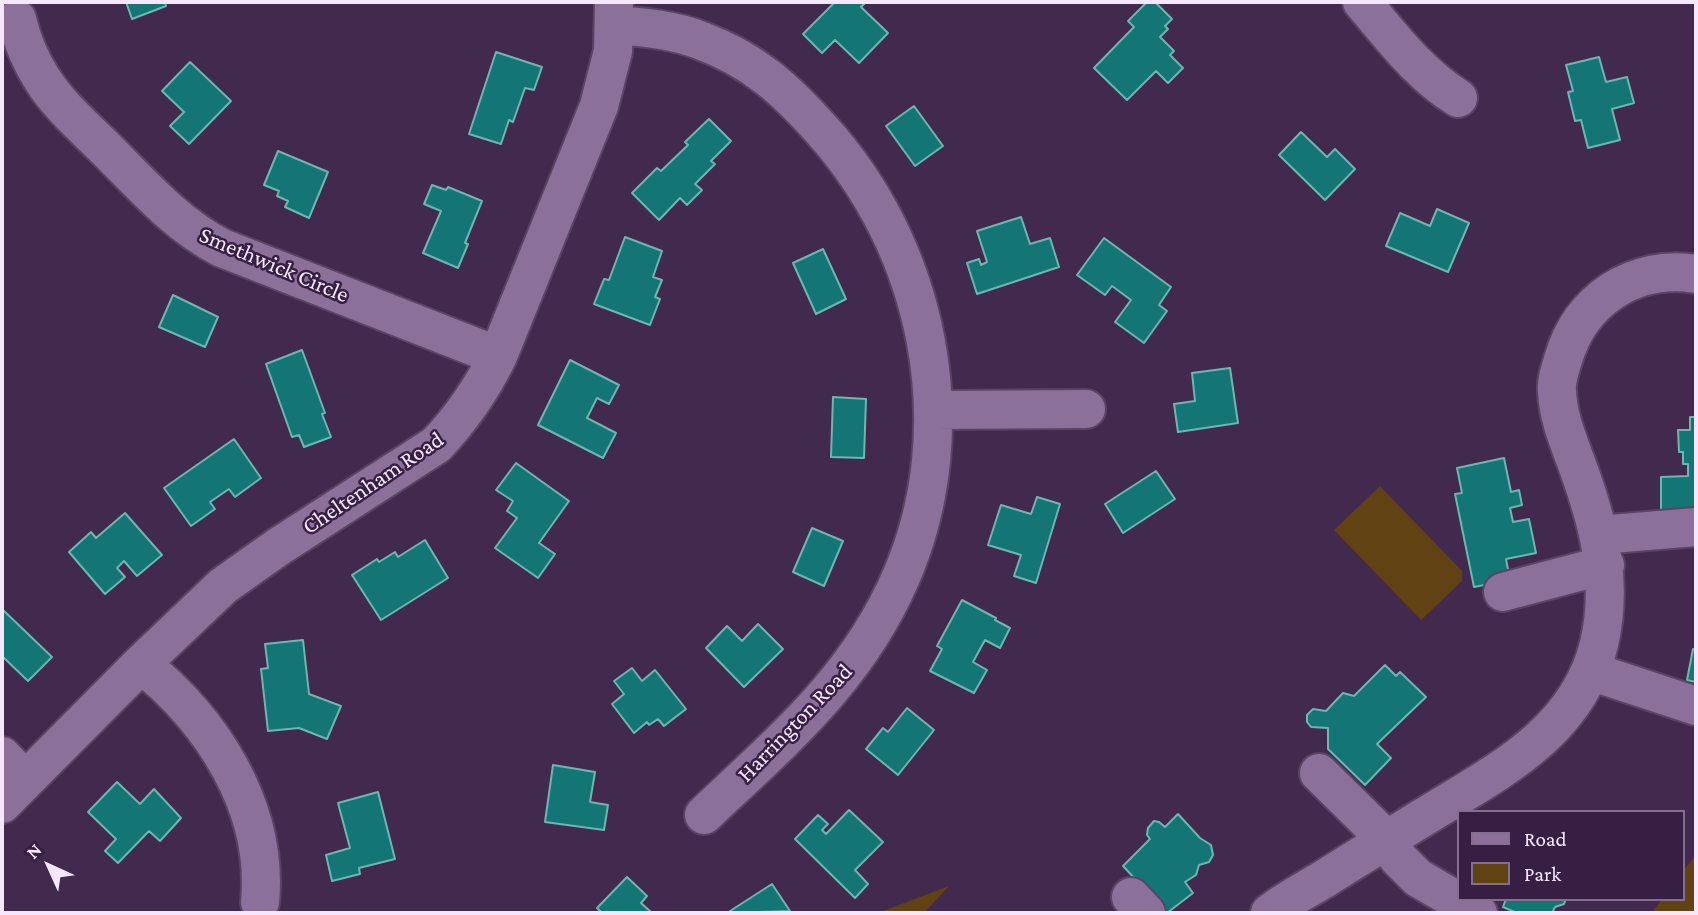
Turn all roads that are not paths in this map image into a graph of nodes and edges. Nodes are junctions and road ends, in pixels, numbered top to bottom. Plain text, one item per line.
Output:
1 (1362, 2) edge
2 (614, 13) edge
3 (18, 19) dead end
4 (1458, 98) dead end
5 (1696, 274) edge
6 (498, 356) junction
7 (1086, 409) dead end
8 (933, 410) junction
9 (1696, 527) edge
10 (1602, 550) junction
11 (1503, 592) dead end
12 (141, 664) junction
13 (1590, 671) junction
14 (1696, 706) edge
15 (1319, 773) dead end
16 (10, 780) edge
17 (704, 815) dead end
18 (1387, 840) junction
19 (1456, 900) edge
20 (1457, 901) edge
21 (260, 902) dead end
22 (1270, 913) edge
23 (1478, 913) edge

1 - 4 street
2 - 6 street, Cheltenham Road
2 - 8 street, Harrington Road
3 - 6 street, Smethwick Circle
5 - 10 street
6 - 12 street, Cheltenham Road
7 - 8 street
8 - 17 street, Harrington Road
9 - 10 street
10 - 11 street
10 - 13 street
12 - 16 street, Cheltenham Road
12 - 21 street
13 - 14 street
13 - 18 street
15 - 18 street
18 - 19 street
18 - 22 street
20 - 23 street

